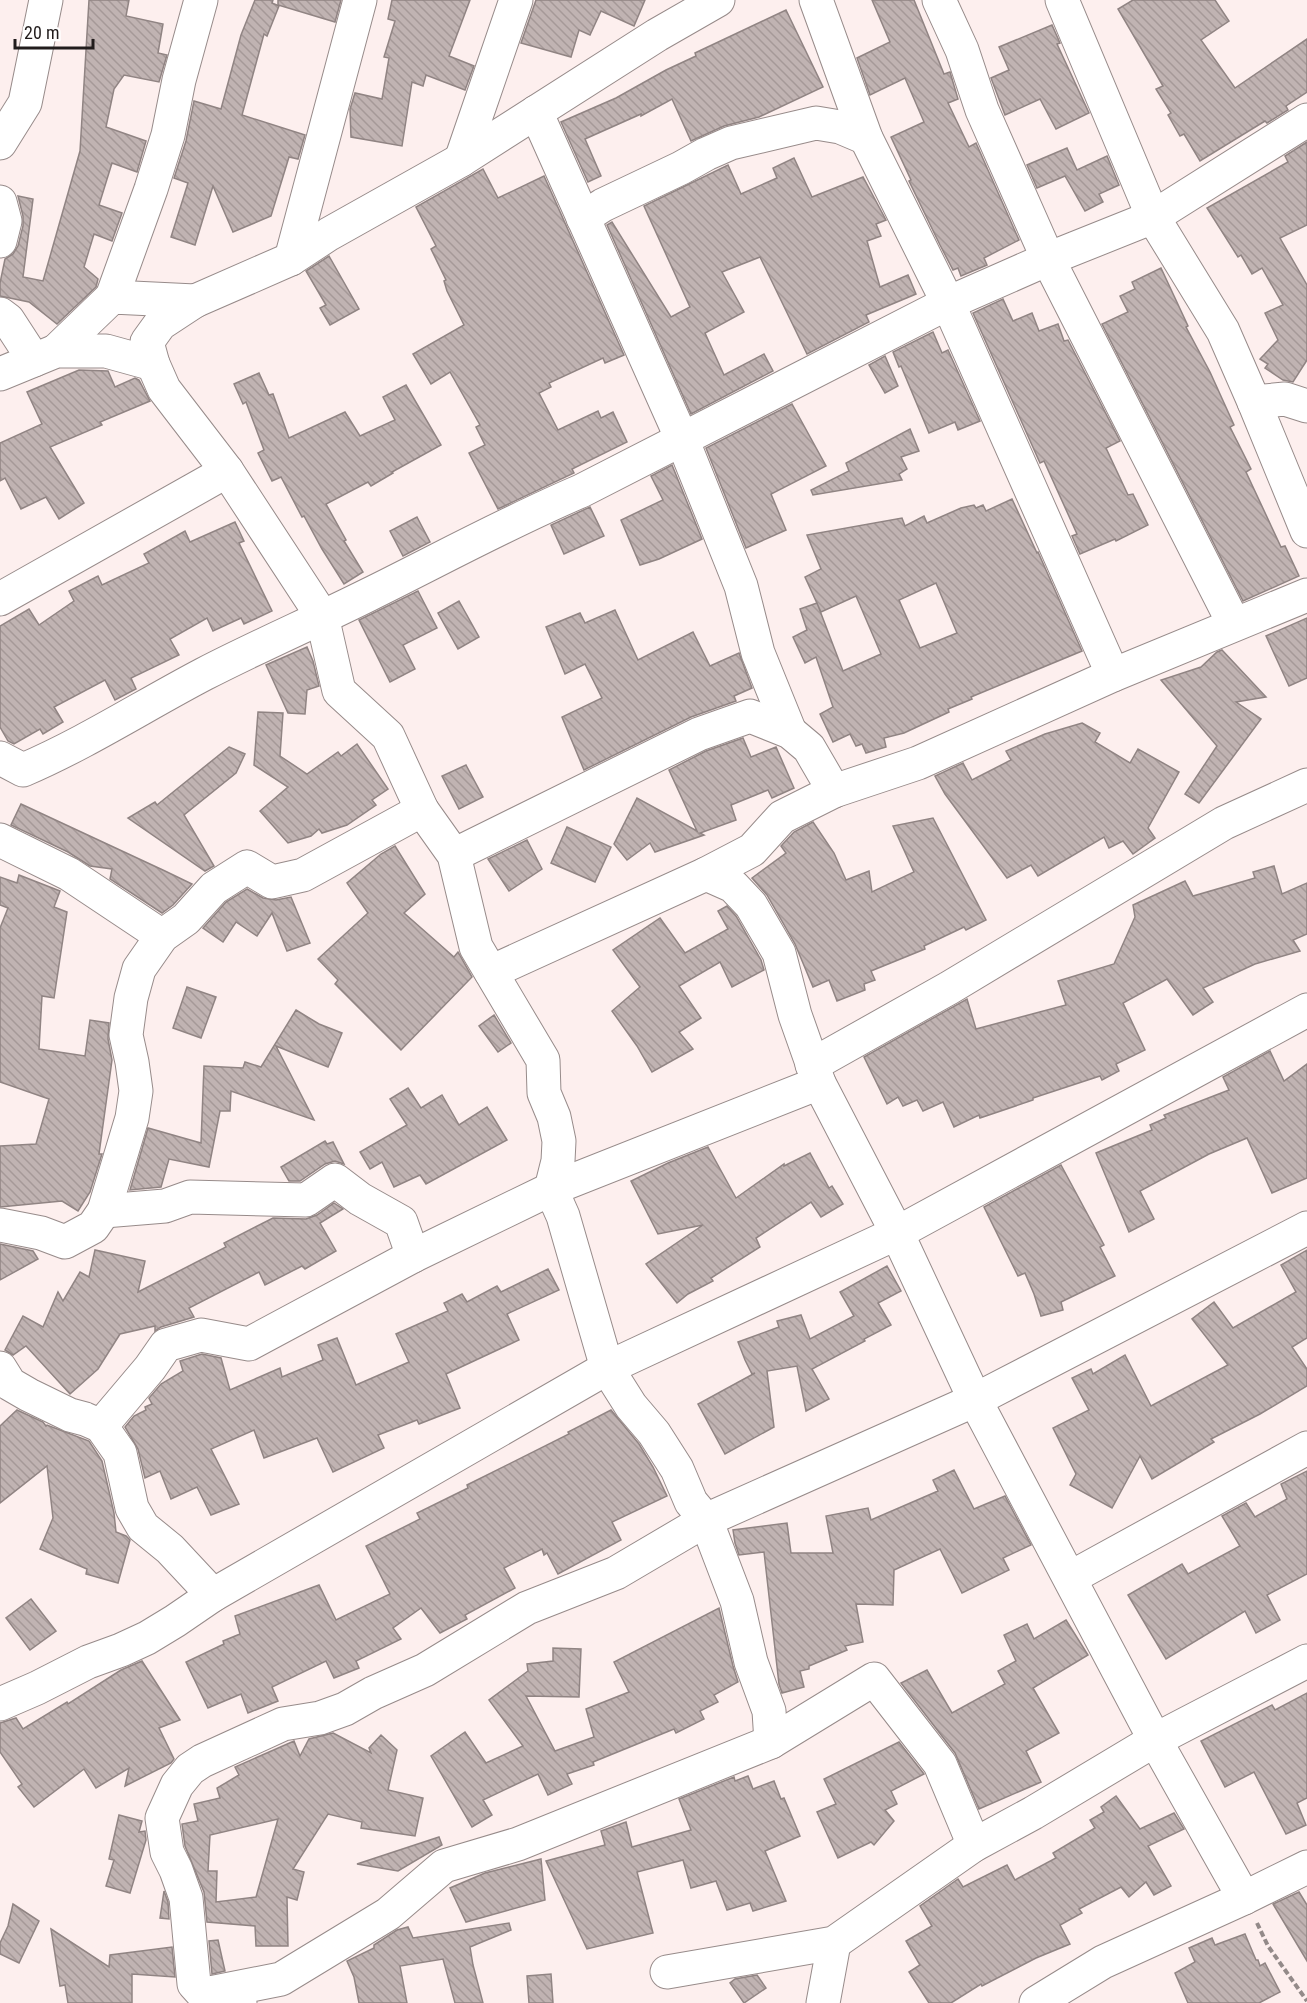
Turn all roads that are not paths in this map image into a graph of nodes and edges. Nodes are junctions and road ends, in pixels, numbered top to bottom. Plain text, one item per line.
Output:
1 (46, 0) edge
2 (201, 0) edge
3 (360, 0) edge
4 (516, 0) edge
5 (718, 0) edge
6 (816, 0) edge
7 (939, 0) edge
8 (1062, 0) edge
9 (536, 112) junction
10 (1307, 120) edge
11 (866, 138) junction
12 (0, 143) edge
13 (461, 160) junction
14 (0, 202) edge
15 (1153, 217) junction
16 (583, 219) junction
17 (0, 241) edge
18 (291, 259) junction
19 (1048, 259) junction
20 (112, 297) junction
21 (195, 301) junction
22 (948, 303) junction
23 (0, 314) edge
24 (45, 355) junction
25 (153, 364) junction
26 (0, 374) edge
27 (1254, 402) junction
28 (1307, 406) edge
29 (682, 439) junction
30 (227, 471) junction
31 (1307, 531) edge
32 (1307, 595) edge
33 (0, 599) edge
34 (322, 616) junction
35 (1234, 624) junction
36 (1113, 675) junction
37 (790, 732) junction
38 (0, 758) edge
39 (1307, 785) edge
40 (834, 791) junction
41 (422, 810) junction
42 (0, 840) edge
43 (454, 855) junction
44 (706, 874) junction
45 (162, 936) junction
46 (491, 972) junction
47 (1307, 1010) edge
48 (815, 1074) junction
49 (551, 1189) junction
50 (104, 1211) junction
51 (0, 1225) edge
52 (1307, 1228) edge
53 (897, 1233) junction
54 (412, 1256) junction
55 (607, 1368) junction
56 (3, 1383) edge
57 (975, 1400) junction
58 (100, 1426) junction
59 (1307, 1448) edge
60 (706, 1520) junction
61 (1070, 1578) junction
62 (213, 1595) junction
63 (1307, 1661) edge
64 (0, 1704) edge
65 (1155, 1740) junction
66 (771, 1742) junction
67 (974, 1845) junction
68 (1307, 1868) edge
69 (1244, 1898) junction
70 (834, 1943) junction
71 (667, 1972) dead end
72 (193, 1999) edge
73 (240, 2003) edge
74 (823, 2003) edge
75 (1036, 2003) edge

1 - 12 street
2 - 20 street
3 - 18 street
4 - 13 street
5 - 9 street
6 - 11 street
7 - 19 street
8 - 15 street
9 - 13 street
9 - 16 street
10 - 15 street
11 - 16 street
11 - 22 street
13 - 18 street
14 - 17 street
15 - 19 street
15 - 27 street
16 - 29 street
18 - 21 street
19 - 22 street
19 - 35 street
20 - 21 street
20 - 24 street
21 - 25 street
22 - 29 street
22 - 36 street
23 - 24 street
24 - 25 street
24 - 26 street
25 - 30 street
27 - 28 street
27 - 31 street
29 - 34 street
29 - 37 street
30 - 33 street
30 - 34 street
32 - 35 street
34 - 38 street
34 - 41 street
35 - 36 street
36 - 40 street
37 - 40 street
37 - 43 street
39 - 48 street
40 - 44 street
41 - 43 street
41 - 45 street
42 - 45 street
43 - 46 street
44 - 46 street
44 - 48 street
45 - 50 street
46 - 49 street
47 - 53 street
48 - 49 street
48 - 53 street
49 - 54 street
49 - 55 street
50 - 51 street
50 - 54 street
52 - 57 street
53 - 55 street
53 - 57 street
54 - 58 street
55 - 60 street
55 - 62 street
56 - 58 street
57 - 60 street
57 - 61 street
58 - 62 street
59 - 61 street
60 - 66 street
60 - 72 street
61 - 65 street
62 - 64 street
63 - 65 street
65 - 67 street
65 - 69 street
66 - 67 street
66 - 72 street
67 - 70 street
68 - 69 street
69 - 75 street
70 - 71 street
70 - 74 street
72 - 73 street

